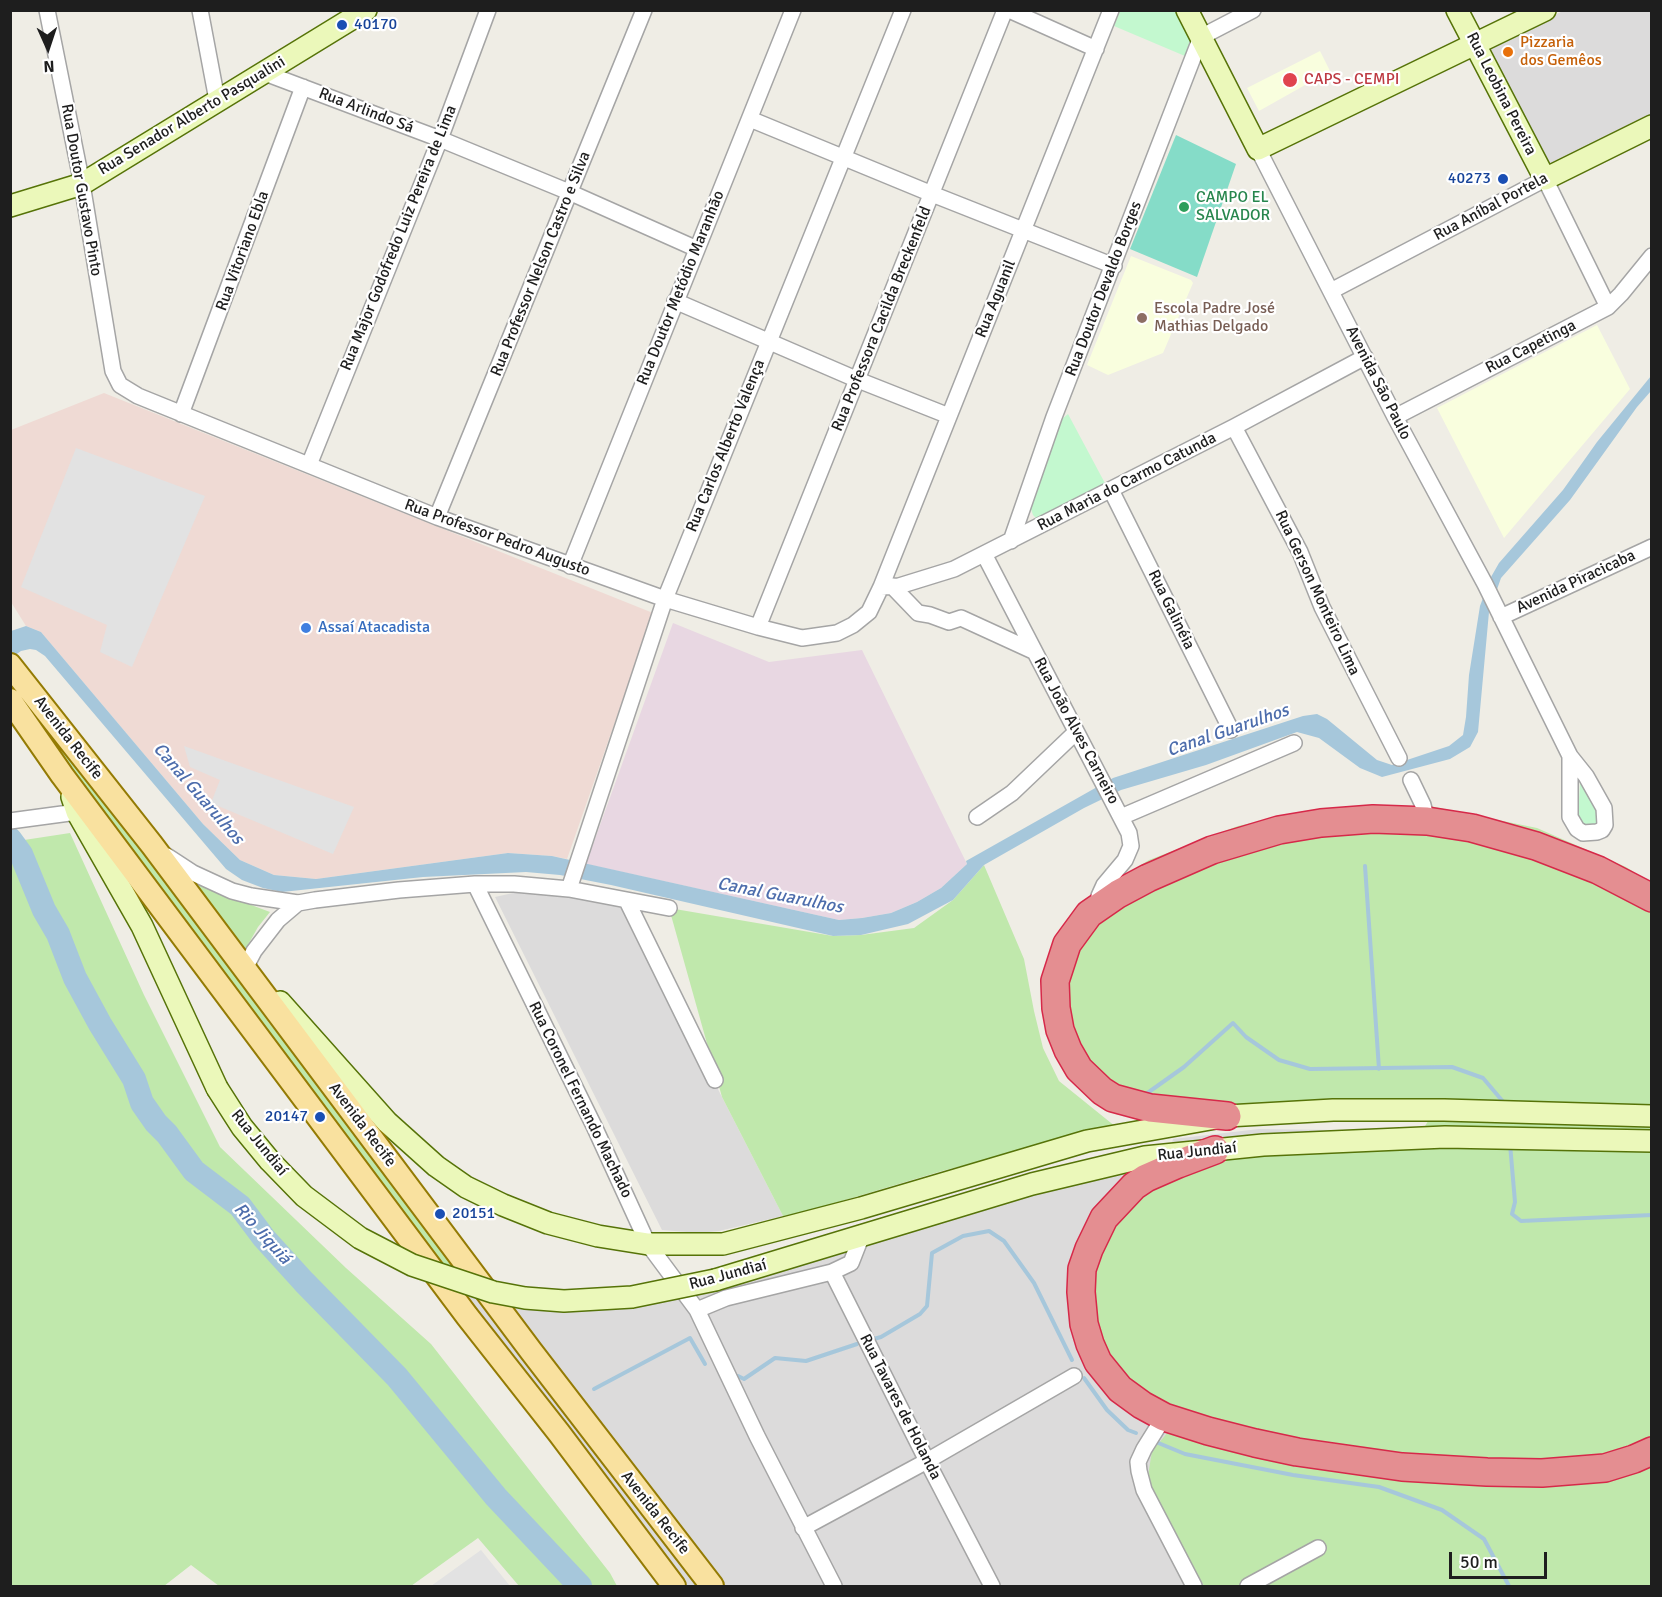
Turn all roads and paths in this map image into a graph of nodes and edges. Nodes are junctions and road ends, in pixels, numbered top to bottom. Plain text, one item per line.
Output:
1 (47, 10) edge
2 (200, 10) edge
3 (366, 10) edge
4 (488, 10) edge
5 (644, 10) edge
6 (793, 10) edge
7 (903, 10) edge
8 (1007, 10) edge
9 (1111, 10) edge
10 (1187, 10) edge
11 (1253, 10) edge
12 (1457, 10) edge
13 (1545, 10) edge
14 (341, 18) edge
15 (1200, 37) junction
16 (1475, 45) junction
17 (1096, 49) junction
18 (266, 73) junction
19 (303, 87) junction
20 (217, 100) junction
21 (750, 119) junction
22 (1652, 126) edge
23 (440, 139) junction
24 (1258, 149) junction
25 (843, 158) junction
26 (1545, 179) junction
27 (81, 184) junction
28 (569, 192) junction
29 (932, 194) junction
30 (10, 206) edge
31 (1024, 230) junction
32 (698, 249) junction
33 (1652, 256) edge
34 (1114, 266) junction
35 (1331, 291) junction
36 (675, 301) junction
37 (1608, 307) junction
38 (769, 341) junction
39 (1365, 357) junction
40 (113, 371) joint
41 (858, 380) junction
42 (182, 414) junction
43 (949, 416) junction
44 (1395, 417) junction
45 (1234, 427) junction
46 (309, 465) junction
47 (1111, 489) junction
48 (437, 517) junction
49 (1011, 541) junction
50 (1652, 547) edge
51 (984, 554) junction
52 (570, 566) junction
53 (887, 586) junction
54 (665, 599) junction
55 (1501, 617) junction
56 (758, 627) junction
57 (1033, 651) junction
58 (11, 666) edge
59 (10, 700) edge
60 (1231, 730) dead end
61 (1076, 732) junction
62 (1294, 743) dead end
63 (1570, 756) dead end
64 (1399, 758) dead end
65 (62, 775) junction
66 (1411, 780) dead end
67 (78, 812) junction
68 (977, 817) dead end
69 (1121, 818) junction
70 (11, 821) edge
71 (1427, 821) junction
72 (152, 845) junction
73 (475, 884) junction
74 (570, 885) junction
75 (1652, 898) edge
76 (627, 901) junction
77 (298, 903) junction
78 (1098, 907) junction
79 (669, 908) dead end
80 (247, 974) junction
81 (716, 1080) dead end
82 (1227, 1116) junction
83 (1652, 1116) edge
84 (1652, 1141) edge
85 (1215, 1150) junction
86 (862, 1235) junction
87 (648, 1244) junction
88 (832, 1272) junction
89 (697, 1310) junction
90 (1074, 1376) dead end
91 (1164, 1417) junction
92 (1652, 1450) edge
93 (927, 1461) junction
94 (803, 1528) junction
95 (1318, 1548) dead end
96 (674, 1587) edge
97 (712, 1587) edge
98 (834, 1587) edge
99 (992, 1587) edge
100 (1194, 1587) edge
101 (1248, 1587) edge

1 - 27 street, Rua Doutor Gustavo Pinto
2 - 20 street
3 - 14 main road, Rua Senador Alberto Pasqualini
4 - 23 street, Rua Major Godofredo Luiz Pereira de Lima
5 - 28 street, Rua Professor Nelson Castro e Silva
6 - 21 street, Rua Doutor Metódio Maranhão
7 - 25 street, Rua Carlos Alberto Valença
8 - 17 street
8 - 29 street, Rua Professora Cacilda Breckenfeld
9 - 17 street, Rua Aguanil
10 - 15 main road, Avenida São Paulo
11 - 15 street
12 - 16 main road, Rua Leobina Pereira
13 - 16 main road
14 - 18 main road, Rua Senador Alberto Pasqualini
15 - 24 main road, Avenida São Paulo
15 - 34 street, Rua Doutor Devaldo Borges
16 - 24 main road
16 - 26 main road, Rua Leobina Pereira
17 - 31 street, Rua Aguanil
18 - 19 street, Rua Arlindo Sá
18 - 20 main road, Rua Senador Alberto Pasqualini
19 - 23 street, Rua Arlindo Sá
19 - 42 street, Rua Vitoriano Ebla
20 - 27 main road, Rua Senador Alberto Pasqualini
21 - 25 street
21 - 32 street, Rua Doutor Metódio Maranhão
22 - 26 main road, Rua Aníbal Portela
23 - 28 street, Rua Arlindo Sá
23 - 46 street, Rua Major Godofredo Luiz Pereira de Lima
24 - 35 street, Avenida São Paulo
25 - 29 street
25 - 38 street, Rua Carlos Alberto Valença
26 - 35 street, Rua Aníbal Portela
26 - 37 street, Rua Leobina Pereira
27 - 30 main road, Rua Senador Alberto Pasqualini
27 - 40 street, Rua Doutor Gustavo Pinto
28 - 32 street, Rua Arlindo Sá
28 - 48 street, Rua Professor Nelson Castro e Silva
29 - 31 street
29 - 41 street, Rua Professora Cacilda Breckenfeld
31 - 34 street
31 - 43 street, Rua Aguanil
32 - 36 street, Rua Doutor Metódio Maranhão
33 - 37 street, Rua Capetinga
34 - 49 street, Rua Doutor Devaldo Borges
35 - 39 street, Avenida São Paulo
36 - 38 street
36 - 52 street, Rua Doutor Metódio Maranhão
37 - 44 street, Rua Capetinga
38 - 41 street
38 - 54 street, Rua Carlos Alberto Valença
39 - 44 street, Avenida São Paulo
39 - 45 street, Rua Maria do Carmo Catunda
40 - 42 street, Rua Professor Pedro Augusto
41 - 43 street
41 - 56 street, Rua Professora Cacilda Breckenfeld
42 - 46 street, Rua Professor Pedro Augusto
43 - 53 street, Rua Aguanil
44 - 55 street, Avenida São Paulo
45 - 47 street, Rua Maria do Carmo Catunda
45 - 64 street, Rua Gerson Monteiro Lima
46 - 48 street, Rua Professor Pedro Augusto
47 - 49 street, Rua Maria do Carmo Catunda
47 - 60 street, Rua Galinéia
48 - 52 street, Rua Professor Pedro Augusto
49 - 51 street, Rua Maria do Carmo Catunda
50 - 55 street, Avenida Piracicaba
51 - 53 street, Rua Maria do Carmo Catunda
51 - 57 street, Rua João Alves Carneiro
52 - 54 street, Rua Professor Pedro Augusto
53 - 56 street, Rua Professor Pedro Augusto
53 - 57 street
54 - 56 street, Rua Professor Pedro Augusto
54 - 74 street, Rua Carlos Alberto Valença
55 - 63 street, Avenida São Paulo
57 - 61 street, Rua João Alves Carneiro
58 - 72 main road, Avenida Recife
59 - 65 main road, Avenida Recife
61 - 68 street
61 - 69 street, Rua João Alves Carneiro
62 - 69 street
65 - 67 main road, Rua Jundiaí
65 - 96 main road, Avenida Recife
66 - 71 street
67 - 70 street
67 - 86 main road, Rua Jundiaí, bridge
69 - 78 street, Rua João Alves Carneiro
71 - 75 highway
71 - 78 highway
72 - 77 street
72 - 80 main road, Avenida Recife
73 - 74 street
73 - 77 street
73 - 87 street, Rua Coronel Fernando Machado
74 - 76 street
76 - 79 street
76 - 81 street
77 - 80 street
78 - 82 highway
80 - 87 main road, Rua Jundiaí
80 - 97 main road, Avenida Recife
82 - 83 main road, Rua Jundiaí
82 - 87 main road, Rua Jundiaí
84 - 85 main road, Rua Jundiaí
85 - 86 main road, Rua Jundiaí
85 - 91 highway
86 - 88 street
87 - 89 street, Rua Coronel Fernando Machado
88 - 89 street
88 - 93 street, Rua Tavares de Holanda
89 - 94 street, Rua Coronel Fernando Machado
90 - 93 street
91 - 92 highway
91 - 100 street
93 - 94 street
93 - 99 street, Rua Tavares de Holanda
94 - 98 street, Rua Coronel Fernando Machado
95 - 101 street

